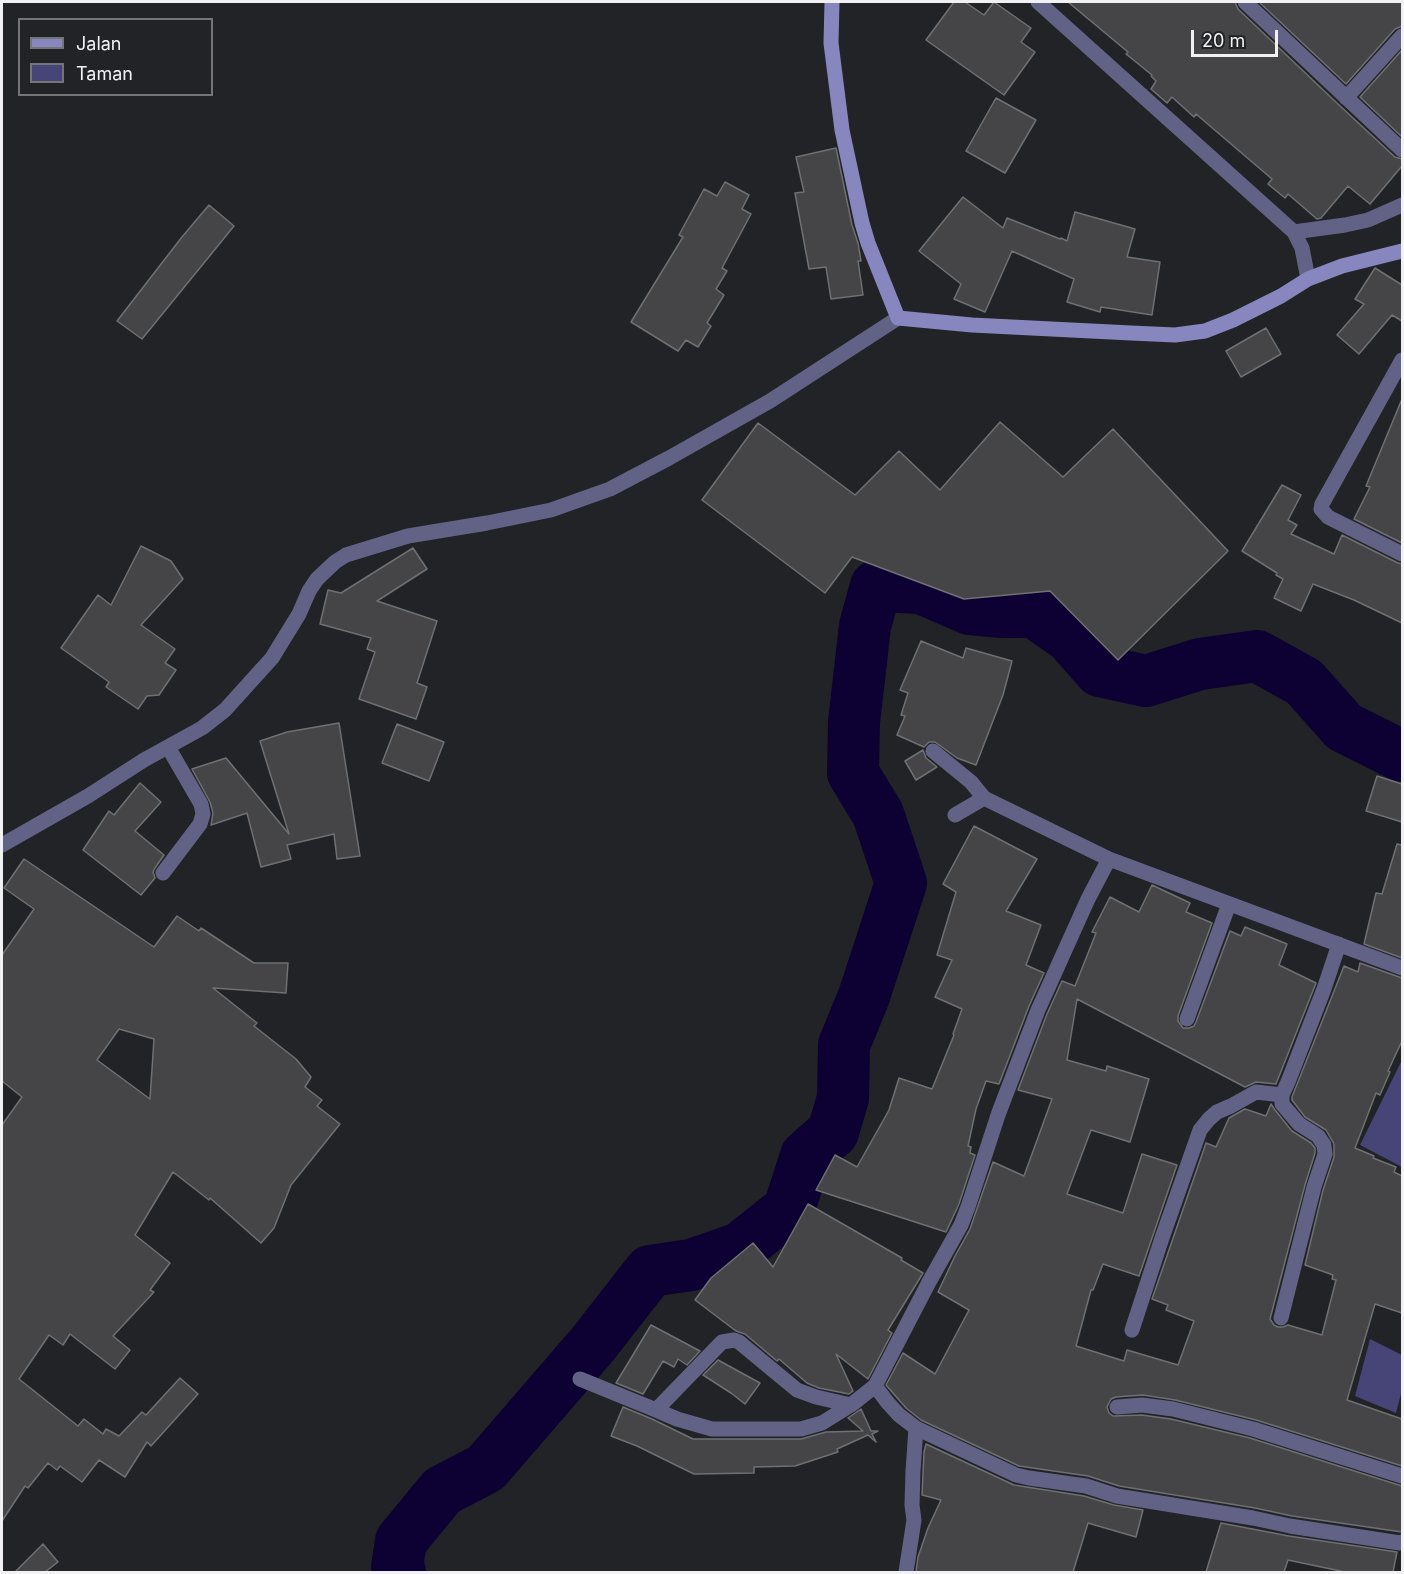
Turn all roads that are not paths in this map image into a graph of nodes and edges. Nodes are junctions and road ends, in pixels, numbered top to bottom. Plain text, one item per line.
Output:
1 (832, 2) edge
2 (1038, 2) edge
3 (1245, 2) edge
4 (1402, 36) edge
5 (1346, 98) junction
6 (1402, 150) edge
7 (1402, 205) edge
8 (1294, 232) junction
9 (1402, 251) edge
10 (1308, 279) junction
11 (898, 318) junction
12 (1402, 360) edge
13 (1402, 554) edge
14 (168, 747) junction
15 (933, 751) dead end
16 (984, 798) junction
17 (955, 815) dead end
18 (2, 845) edge
19 (1109, 859) junction
20 (163, 873) dead end
21 (1229, 904) junction
22 (1339, 944) junction
23 (1402, 968) edge
24 (1187, 1019) dead end
25 (1282, 1095) junction
26 (1281, 1318) dead end
27 (1132, 1330) dead end
28 (580, 1379) dead end
29 (875, 1386) junction
30 (851, 1405) junction
31 (1117, 1407) dead end
32 (656, 1410) junction
33 (916, 1428) junction
34 (1402, 1476) edge
35 (1402, 1542) edge
36 (906, 1572) edge

1 - 11 street
2 - 8 street
3 - 5 street
4 - 5 street
5 - 6 street
7 - 8 street
8 - 10 street
9 - 10 street
10 - 11 street
11 - 14 street
12 - 13 street
14 - 18 street
14 - 20 street
15 - 16 street
16 - 17 street
16 - 19 street
19 - 21 street
19 - 29 street
21 - 22 street
21 - 24 street
22 - 23 street
22 - 25 street
25 - 26 street
25 - 27 street
28 - 32 street
29 - 30 street
29 - 33 street
30 - 32 street
30 - 32 street
31 - 34 street
33 - 35 street
33 - 36 street

